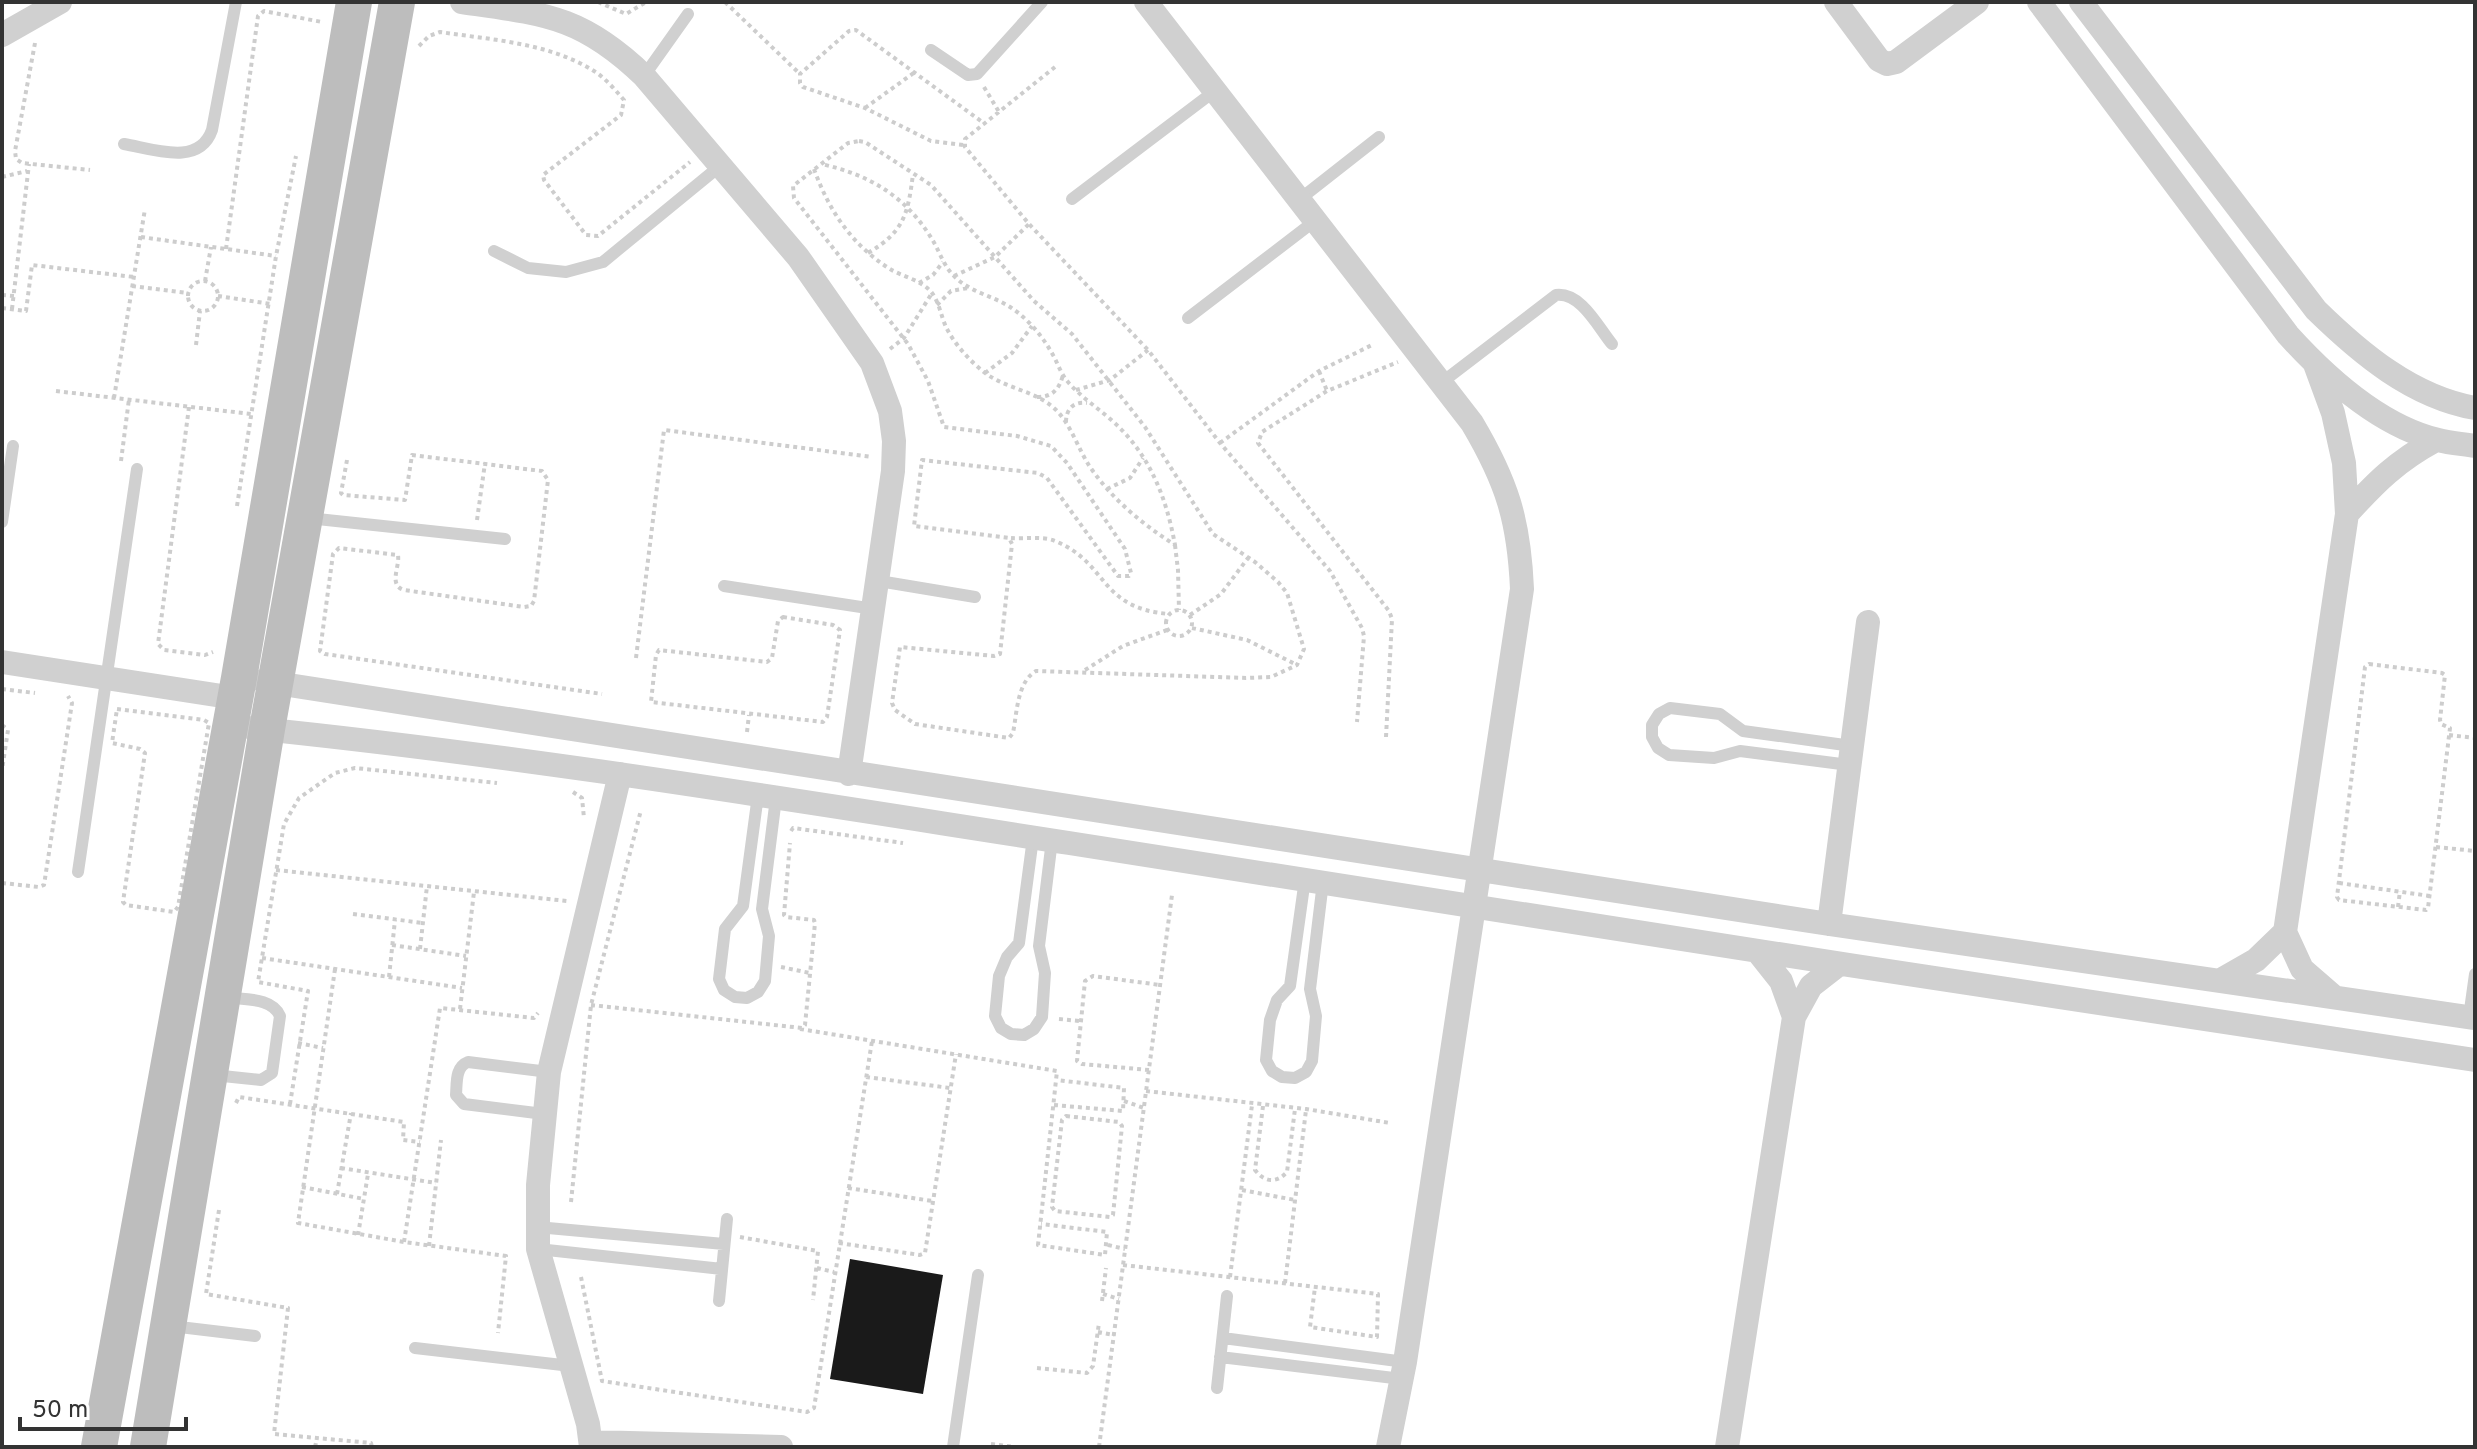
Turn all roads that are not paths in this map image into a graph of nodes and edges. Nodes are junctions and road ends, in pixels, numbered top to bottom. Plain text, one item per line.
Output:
1 (236, 2) edge
2 (354, 2) edge
3 (397, 2) edge
4 (462, 2) edge
5 (1042, 2) edge
6 (1146, 2) edge
7 (1836, 2) edge
8 (1977, 2) edge
9 (2039, 2) edge
10 (2081, 2) edge
11 (50, 8) edge
12 (688, 14) dead end
13 (2, 35) edge
14 (931, 50) dead end
15 (644, 76) junction
16 (1216, 90) junction
17 (1379, 137) dead end
18 (124, 144) dead end
19 (313, 148) junction
20 (370, 157) junction
21 (713, 158) junction
22 (1072, 199) dead end
23 (1300, 199) junction
24 (1316, 220) junction
25 (494, 251) dead end
26 (2289, 278) junction
27 (2265, 302) junction
28 (1188, 318) dead end
29 (1612, 344) dead end
30 (2315, 364) junction
31 (1441, 383) junction
32 (2475, 408) edge
33 (2436, 440) junction
34 (13, 446) dead end
35 (2475, 446) edge
36 (137, 469) dead end
37 (2347, 514) junction
38 (305, 517) junction
39 (2, 522) edge
40 (505, 539) dead end
41 (879, 581) junction
42 (724, 586) dead end
43 (975, 597) dead end
44 (874, 609) junction
45 (1868, 622) dead end
46 (2, 662) edge
47 (107, 676) junction
48 (275, 683) junction
49 (235, 700) junction
50 (267, 729) junction
51 (1850, 756) junction
52 (620, 774) junction
53 (849, 774) junction
54 (767, 797) junction
55 (1042, 839) junction
56 (1480, 868) junction
57 (78, 872) dead end
58 (1314, 881) junction
59 (1475, 906) junction
60 (1829, 924) junction
61 (2285, 932) junction
62 (1758, 952) junction
63 (1838, 965) junction
64 (2180, 974) junction
65 (2475, 974) edge
66 (2221, 980) junction
67 (2333, 996) junction
68 (222, 997) junction
69 (2379, 1003) junction
70 (2174, 1014) junction
71 (1794, 1017) junction
72 (2472, 1017) edge
73 (2374, 1045) junction
74 (2475, 1060) edge
75 (549, 1072) junction
76 (210, 1074) junction
77 (544, 1114) junction
78 (727, 1219) dead end
79 (538, 1238) junction
80 (725, 1240) junction
81 (722, 1269) junction
82 (978, 1275) dead end
83 (1227, 1296) dead end
84 (719, 1301) dead end
85 (168, 1325) junction
86 (255, 1336) dead end
87 (1223, 1338) junction
88 (415, 1348) dead end
89 (1220, 1357) junction
90 (571, 1366) junction
91 (1403, 1370) junction
92 (1217, 1388) dead end
93 (591, 1445) edge
94 (99, 1447) edge
95 (148, 1447) edge
96 (781, 1447) edge
97 (953, 1447) edge
98 (1388, 1447) edge
99 (1727, 1447) edge

1 - 18 lane
2 - 19 street
3 - 20 street
4 - 15 street
5 - 14 lane
6 - 16 street
7 - 8 street
9 - 27 street
10 - 26 street
11 - 13 street
12 - 15 lane
15 - 21 street
16 - 22 lane
16 - 23 street
17 - 23 lane
19 - 20 street
19 - 49 street
20 - 38 street
21 - 25 lane
21 - 41 street
23 - 24 street
24 - 28 lane
24 - 31 street
26 - 27 street
26 - 32 street
27 - 30 street
29 - 31 lane
30 - 33 street
30 - 37 street
31 - 56 street
33 - 35 street
33 - 37 street
34 - 39 lane
36 - 47 lane
37 - 61 street
38 - 40 lane
38 - 48 street
41 - 43 lane
41 - 44 street
42 - 44 lane
44 - 53 street
45 - 51 street
46 - 47 street
47 - 49 street
47 - 57 lane
48 - 49 street
48 - 50 street
48 - 53 street
49 - 50 street
49 - 94 street
50 - 52 street
50 - 68 street
51 - 51 lane
51 - 60 street
52 - 54 street
52 - 75 street
53 - 56 street
54 - 54 lane
54 - 55 street
55 - 55 lane
55 - 58 street
56 - 59 street
56 - 60 street
58 - 58 lane
58 - 59 street
59 - 62 street
59 - 91 street
60 - 64 street
61 - 66 street
61 - 67 street
62 - 63 street
62 - 71 street
63 - 70 street
63 - 71 street
64 - 66 street
64 - 70 street
65 - 72 lane
66 - 67 street
67 - 69 street
68 - 76 street
68 - 76 lane
69 - 72 street
69 - 73 street
70 - 73 street
71 - 99 street
73 - 74 street
75 - 77 street
75 - 77 lane
76 - 85 street
77 - 79 street
78 - 80 lane
79 - 80 lane
79 - 81 lane
79 - 90 street
80 - 81 lane
81 - 84 lane
82 - 97 lane
83 - 87 lane
85 - 86 lane
85 - 95 street
87 - 89 lane
87 - 91 lane
88 - 90 lane
89 - 91 lane
89 - 92 lane
90 - 93 street
91 - 98 street
93 - 96 street

